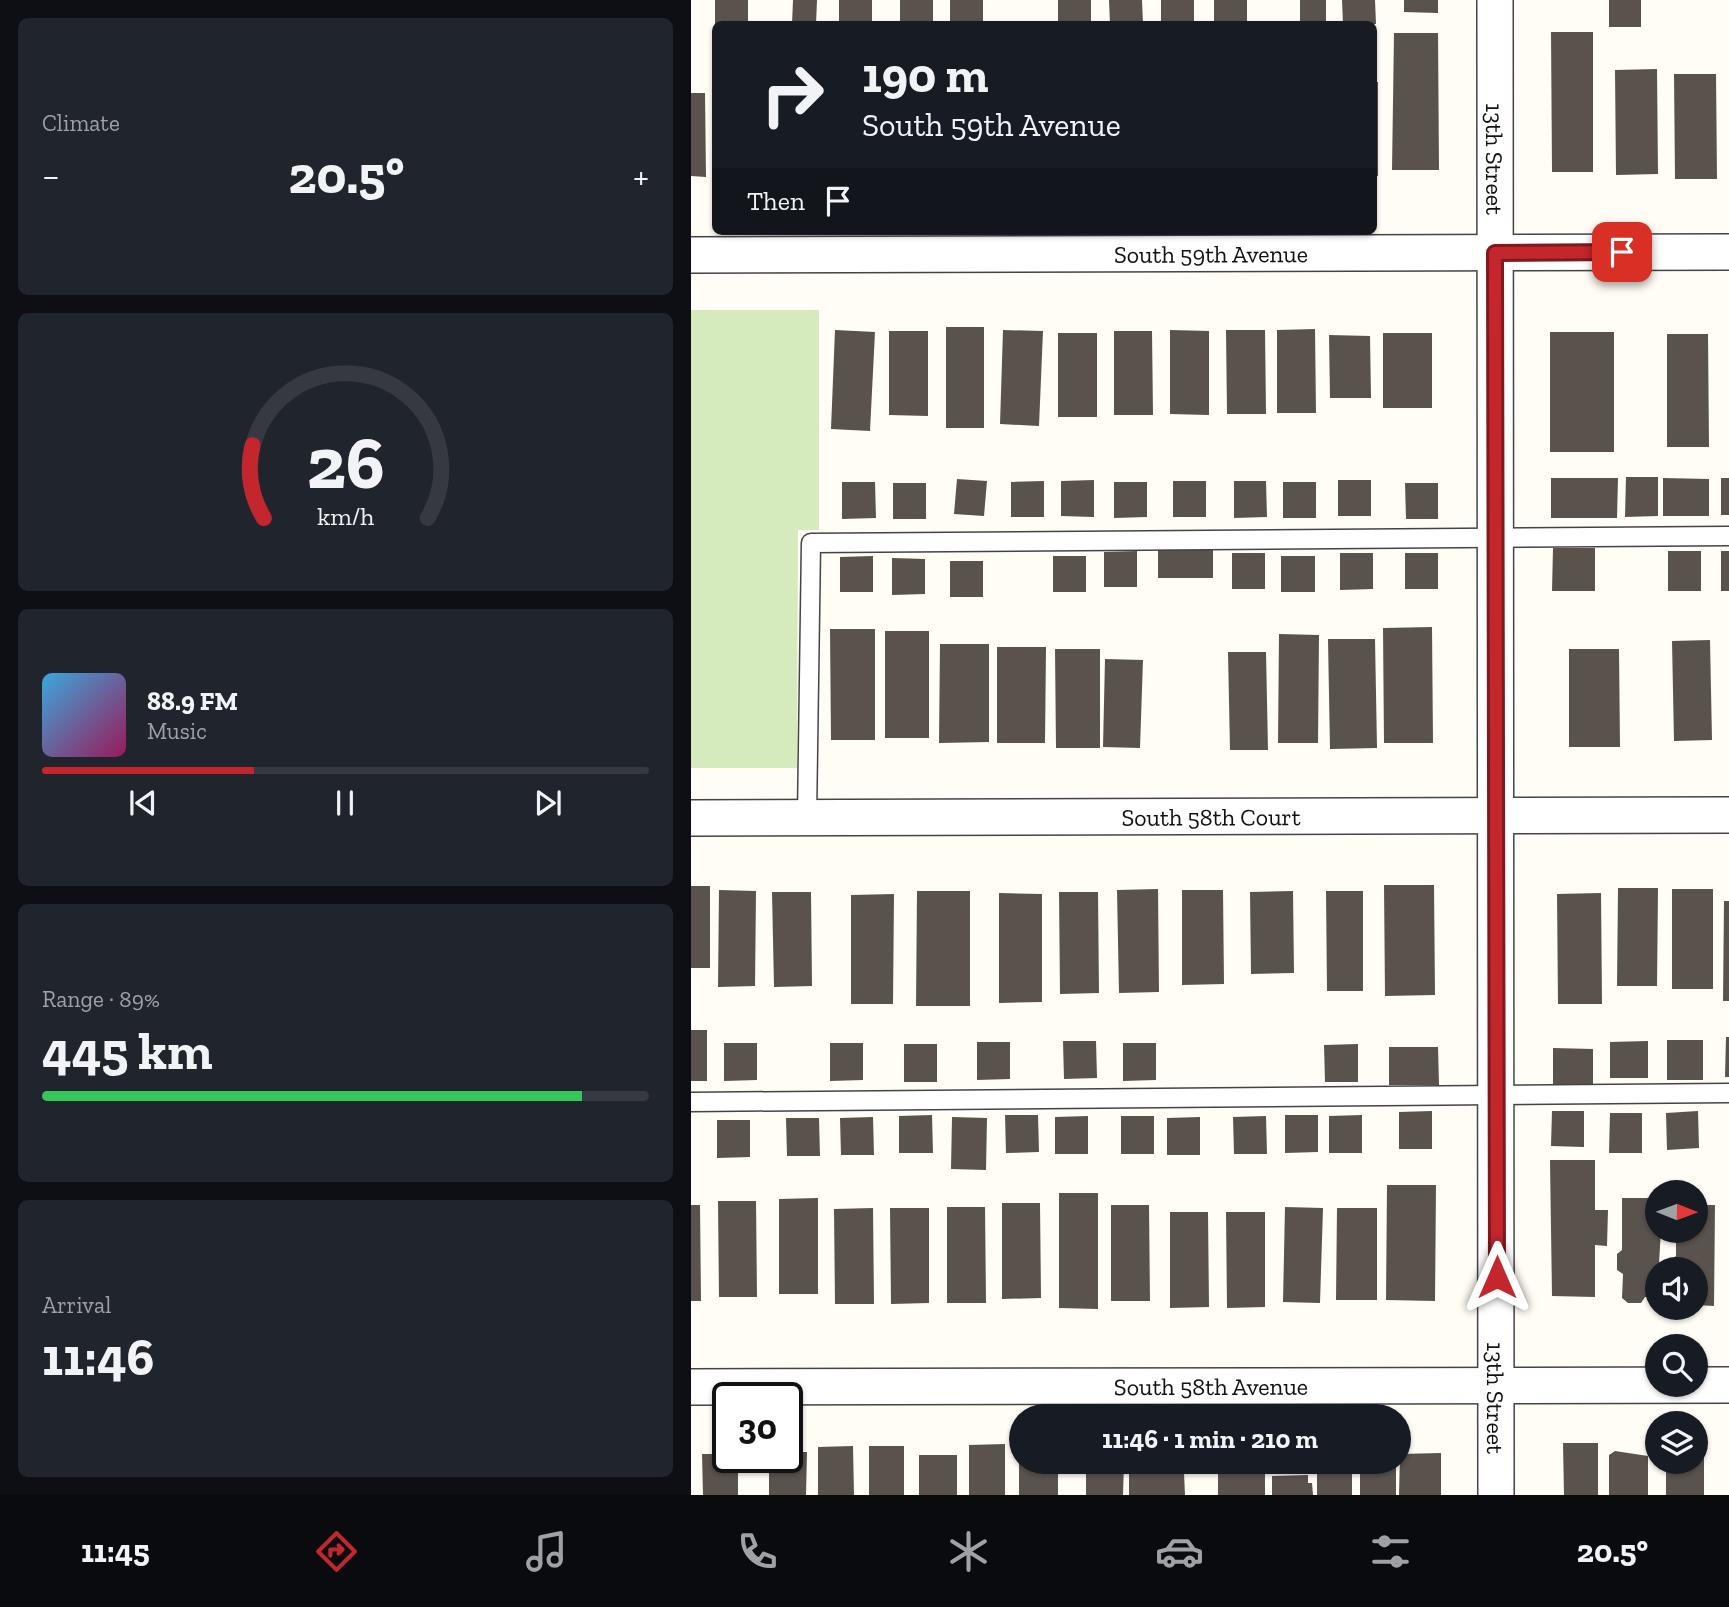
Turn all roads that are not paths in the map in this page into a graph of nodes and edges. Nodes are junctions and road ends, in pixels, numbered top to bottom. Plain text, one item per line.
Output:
1 (1495, 0) edge
2 (1729, 252) edge
3 (1495, 253) junction
4 (691, 255) edge
5 (1729, 536) edge
6 (1495, 539) junction
7 (1729, 815) edge
8 (1496, 816) junction
9 (691, 818) edge
10 (807, 818) junction
11 (1496, 1093) junction
12 (1729, 1093) edge
13 (691, 1102) edge
14 (1496, 1385) junction
15 (1729, 1385) edge
16 (691, 1387) edge
17 (1496, 1495) edge

1 - 3 street, 13th Street
2 - 3 street, South 59th Avenue
3 - 4 street, South 59th Avenue
3 - 6 street, 13th Street
5 - 6 lane
6 - 8 street, 13th Street
6 - 10 lane
7 - 8 street, South 58th Court
8 - 10 street, South 58th Court
8 - 11 street, 13th Street
9 - 10 street, South 58th Court
11 - 12 lane
11 - 13 lane
11 - 14 street, 13th Street
14 - 15 street, South 58th Avenue
14 - 16 street, South 58th Avenue
14 - 17 street, 13th Street

